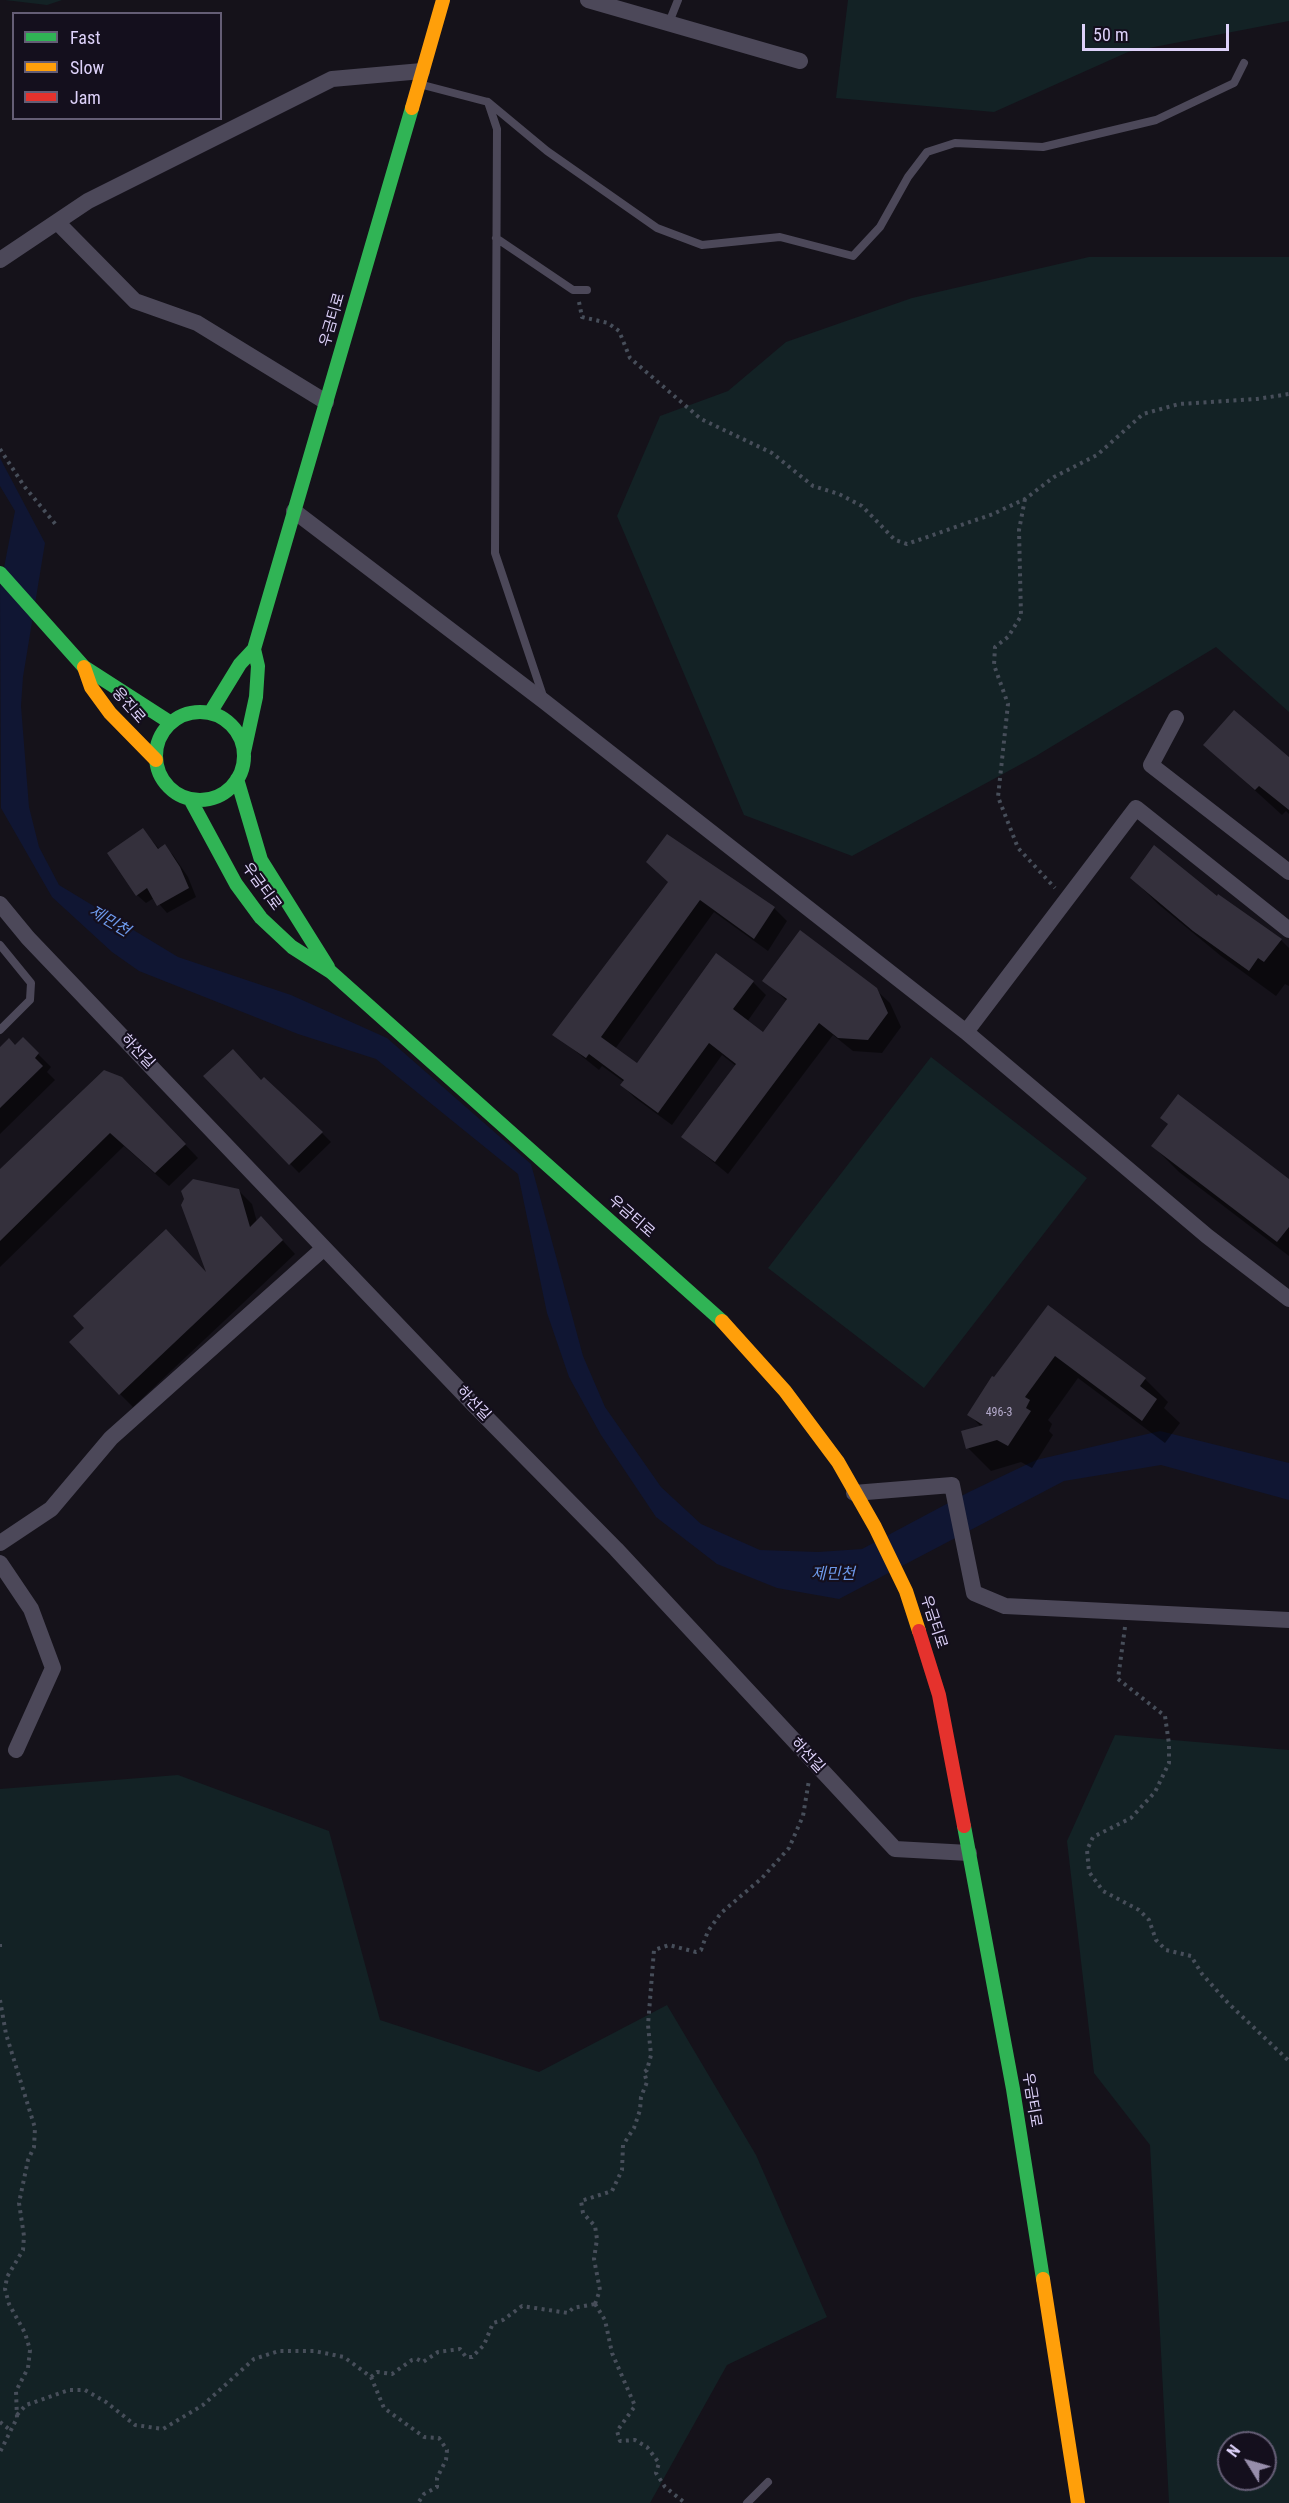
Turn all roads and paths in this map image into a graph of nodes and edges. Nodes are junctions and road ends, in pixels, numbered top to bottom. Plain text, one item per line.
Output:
1 (443, 0) edge
2 (588, 0) edge
3 (678, 0) edge
4 (668, 25) junction
5 (800, 61) dead end
6 (1244, 63) dead end
7 (420, 77) junction
8 (488, 102) junction
9 (57, 222) junction
10 (496, 238) junction
11 (0, 260) edge
12 (573, 290) junction
13 (587, 290) dead end
14 (1289, 394) edge
15 (326, 402) junction
16 (0, 449) edge
17 (1025, 499) junction
18 (294, 512) junction
19 (57, 526) dead end
20 (0, 573) edge
21 (254, 649) junction
22 (84, 667) junction
23 (545, 702) junction
24 (210, 713) junction
25 (1176, 718) dead end
26 (171, 723) junction
27 (244, 753) junction
28 (156, 760) junction
29 (237, 779) junction
30 (189, 799) junction
31 (1289, 872) edge
32 (1064, 901) junction
33 (2, 910) edge
34 (1289, 930) edge
35 (0, 945) edge
36 (331, 972) junction
37 (0, 1030) edge
38 (966, 1032) junction
39 (324, 1248) junction
40 (1289, 1299) edge
41 (854, 1493) junction
42 (0, 1544) edge
43 (0, 1563) edge
44 (1126, 1613) junction
45 (1289, 1620) edge
46 (16, 1750) dead end
47 (815, 1764) junction
48 (969, 1853) junction
49 (0, 1944) edge
50 (0, 1951) edge
51 (0, 2000) edge
52 (1289, 2061) edge
53 (596, 2304) junction
54 (371, 2377) junction
55 (16, 2415) junction
56 (0, 2422) edge
57 (10, 2430) junction
58 (0, 2452) edge
59 (768, 2482) dead end
60 (418, 2503) edge
61 (685, 2503) edge
62 (747, 2503) edge
63 (1078, 2503) edge

1 - 7 main road, 우금티로
2 - 4 street
3 - 4 lane
4 - 5 street
6 - 8 lane
7 - 8 lane
7 - 9 street
7 - 15 main road, 우금티로
8 - 10 lane
9 - 11 street
9 - 15 street
10 - 12 lane
10 - 23 lane
12 - 13 lane
12 - 17 path
14 - 17 path
15 - 18 main road, 우금티로
16 - 19 path
17 - 32 path
18 - 21 main road, 우금티로
18 - 23 street
20 - 22 main road, 웅진로
21 - 24 main road, 우금티로
21 - 27 main road, 우금티로
22 - 26 main road, 웅진로
22 - 28 main road, 웅진로
23 - 38 street
24 - 26 main road
24 - 27 main road
25 - 31 street
26 - 28 main road
27 - 29 main road
28 - 30 main road
29 - 30 main road
29 - 36 main road, 우금티로
30 - 36 main road, 우금티로
32 - 34 street
32 - 38 street
33 - 39 street, 하선길
35 - 37 lane
36 - 41 main road, 우금티로
38 - 40 street
39 - 42 street
39 - 47 street, 하선길
41 - 44 street
41 - 48 main road, 우금티로
43 - 46 street
44 - 45 street
44 - 52 path
47 - 48 street, 하선길
47 - 53 path
48 - 63 main road, 우금티로
49 - 50 path
51 - 55 path
53 - 54 path
53 - 61 path
54 - 55 path
54 - 60 path
55 - 57 path
56 - 57 path
57 - 58 path
59 - 62 lane

